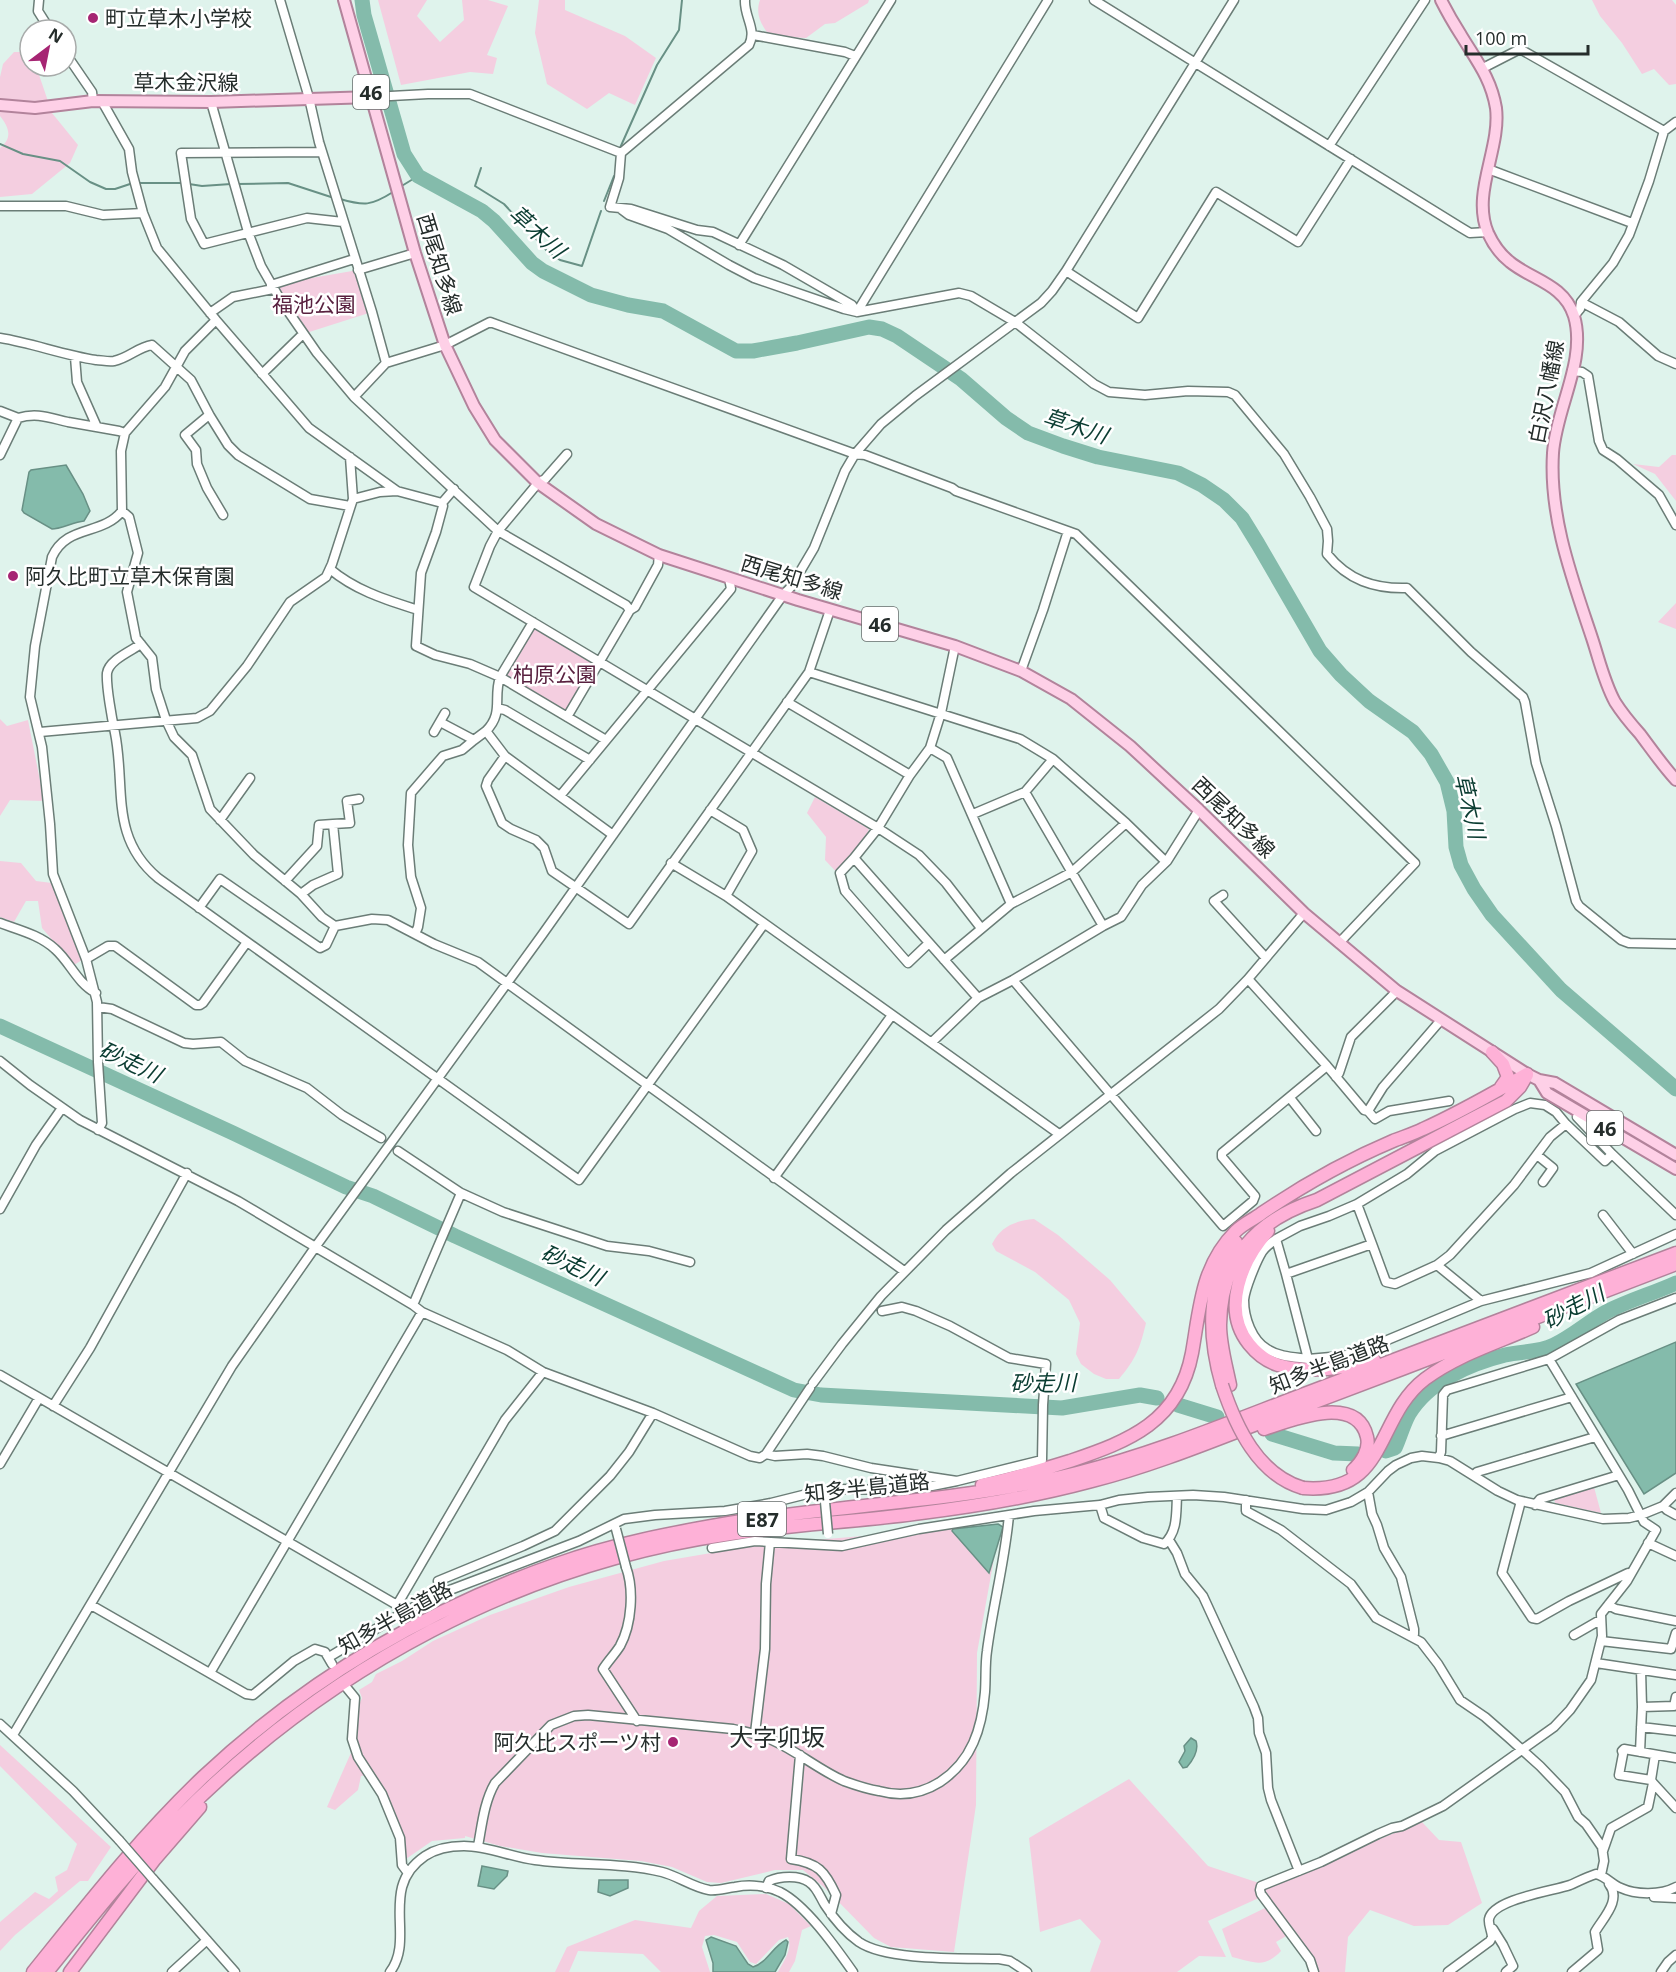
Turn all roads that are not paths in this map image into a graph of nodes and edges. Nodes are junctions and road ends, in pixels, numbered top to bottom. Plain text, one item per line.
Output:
1 (39, 0) edge
2 (280, 0) edge
3 (344, 0) edge
4 (745, 0) edge
5 (891, 0) edge
6 (1048, 0) edge
7 (1094, 0) edge
8 (1234, 0) edge
9 (1425, 0) edge
10 (1441, 0) edge
11 (42, 18) edge
12 (753, 35) junction
13 (855, 56) junction
14 (1195, 63) junction
15 (1483, 68) junction
16 (78, 72) edge
17 (377, 97) junction
18 (309, 98) junction
19 (98, 102) junction
20 (211, 102) junction
21 (0, 105) edge
22 (1676, 122) edge
23 (1664, 131) junction
24 (1329, 146) junction
25 (225, 152) junction
26 (322, 152) junction
27 (621, 153) junction
28 (1351, 159) junction
29 (1488, 169) junction
30 (0, 206) edge
31 (621, 209) junction
32 (143, 213) junction
33 (343, 222) junction
34 (1632, 224) junction
35 (248, 232) junction
36 (1488, 232) junction
37 (739, 245) junction
38 (415, 253) junction
39 (354, 259) junction
40 (358, 270) junction
41 (1066, 271) junction
42 (272, 287) junction
43 (1581, 302) junction
44 (857, 312) junction
45 (1574, 316) junction
46 (213, 317) junction
47 (1015, 322) junction
48 (303, 334) junction
49 (0, 338) edge
50 (449, 343) junction
51 (75, 357) junction
52 (386, 363) junction
53 (1676, 364) edge
54 (177, 366) junction
55 (1572, 371) junction
56 (261, 374) junction
57 (354, 397) junction
58 (0, 411) edge
59 (209, 415) junction
60 (18, 418) junction
61 (97, 427) junction
62 (125, 433) junction
63 (567, 454) dead end
64 (855, 454) junction
65 (0, 455) edge
66 (351, 457) junction
67 (538, 483) junction
68 (454, 489) junction
69 (397, 491) junction
70 (351, 503) junction
71 (442, 503) junction
72 (122, 511) junction
73 (223, 514) dead end
74 (1676, 525) edge
75 (498, 531) junction
76 (1068, 531) junction
77 (659, 555) junction
78 (330, 569) junction
79 (729, 578) junction
80 (783, 595) junction
81 (418, 610) junction
82 (630, 610) junction
83 (830, 610) junction
84 (533, 622) junction
85 (141, 644) junction
86 (955, 646) junction
87 (600, 662) junction
88 (1021, 671) junction
89 (809, 672) junction
90 (500, 677) junction
91 (647, 691) junction
92 (787, 702) junction
93 (497, 708) junction
94 (445, 713) dead end
95 (941, 713) junction
96 (567, 717) junction
97 (166, 720) junction
98 (696, 720) junction
99 (440, 722) junction
100 (113, 725) junction
101 (486, 731) junction
102 (40, 732) junction
103 (434, 732) dead end
104 (474, 740) junction
105 (606, 740) junction
106 (930, 748) junction
107 (751, 752) junction
108 (505, 756) junction
109 (1053, 759) junction
110 (590, 760) junction
111 (910, 775) junction
112 (250, 778) dead end
113 (1676, 780) edge
114 (1025, 792) junction
115 (560, 796) junction
116 (359, 799) dead end
117 (710, 810) junction
118 (1199, 810) junction
119 (973, 814) junction
120 (220, 820) junction
121 (1126, 823) junction
122 (333, 825) junction
123 (878, 828) junction
124 (613, 836) junction
125 (854, 858) junction
126 (1167, 861) junction
127 (671, 863) junction
128 (1072, 872) junction
129 (285, 881) junction
130 (576, 887) junction
131 (301, 894) junction
132 (1223, 895) dead end
133 (726, 896) junction
134 (1011, 904) junction
135 (199, 908) junction
136 (1304, 913) junction
137 (0, 923) edge
138 (764, 924) junction
139 (335, 926) junction
140 (1103, 926) junction
141 (981, 928) junction
142 (415, 934) junction
143 (248, 942) junction
144 (929, 943) junction
145 (1339, 943) junction
146 (1676, 944) edge
147 (1266, 958) junction
148 (86, 959) junction
149 (944, 960) junction
150 (1248, 979) junction
151 (1013, 980) junction
152 (506, 984) junction
153 (1397, 991) junction
154 (96, 993) junction
155 (978, 998) junction
156 (98, 1007) junction
157 (892, 1015) junction
158 (1441, 1020) junction
159 (932, 1042) junction
160 (1492, 1052) junction
161 (0, 1061) edge
162 (1327, 1066) junction
163 (1527, 1074) junction
164 (1336, 1077) junction
165 (437, 1079) junction
166 (1539, 1080) junction
167 (646, 1086) junction
168 (1498, 1090) junction
169 (1110, 1094) junction
170 (1290, 1098) junction
171 (1449, 1101) dead end
172 (62, 1108) junction
173 (1368, 1111) junction
174 (1577, 1117) dead end
175 (1566, 1124) junction
176 (98, 1130) junction
177 (1316, 1131) dead end
178 (1059, 1134) junction
179 (381, 1138) dead end
180 (398, 1150) dead end
181 (1612, 1154) junction
182 (1537, 1155) junction
183 (1676, 1155) edge
184 (1676, 1169) edge
185 (186, 1173) junction
186 (774, 1178) junction
187 (1543, 1182) dead end
188 (461, 1193) junction
189 (1357, 1204) junction
190 (0, 1209) edge
191 (1286, 1213) junction
192 (1260, 1215) junction
193 (1603, 1215) dead end
194 (1676, 1215) edge
195 (1676, 1234) edge
196 (1276, 1239) junction
197 (1371, 1244) junction
198 (316, 1246) junction
199 (1676, 1252) edge
200 (1633, 1254) junction
201 (690, 1262) dead end
202 (1676, 1264) edge
203 (1437, 1265) junction
204 (904, 1271) junction
205 (1286, 1274) junction
206 (1610, 1283) junction
207 (1676, 1298) edge
208 (1481, 1301) junction
209 (1578, 1302) junction
210 (413, 1305) junction
211 (882, 1311) dead end
212 (422, 1312) junction
213 (1516, 1313) junction
214 (1308, 1359) junction
215 (1549, 1359) junction
216 (543, 1372) junction
217 (0, 1375) edge
218 (1226, 1385) junction
219 (1572, 1397) junction
220 (39, 1398) junction
221 (53, 1406) junction
222 (653, 1413) junction
223 (1441, 1436) junction
224 (1595, 1437) junction
225 (766, 1454) junction
226 (1438, 1458) junction
227 (0, 1464) edge
228 (1134, 1469) junction
229 (168, 1473) junction
230 (1474, 1475) junction
231 (1618, 1475) junction
232 (957, 1481) junction
233 (1302, 1485) junction
234 (824, 1491) junction
235 (1368, 1492) junction
236 (1676, 1493) edge
237 (1177, 1496) junction
238 (1246, 1500) junction
239 (915, 1501) junction
240 (1521, 1501) junction
241 (1100, 1505) junction
242 (1535, 1505) junction
243 (1663, 1506) junction
244 (1009, 1515) junction
245 (1641, 1515) junction
246 (1676, 1515) edge
247 (615, 1527) junction
248 (1169, 1540) junction
249 (286, 1542) junction
250 (770, 1542) junction
251 (1648, 1543) junction
252 (828, 1546) junction
253 (712, 1548) dead end
254 (1676, 1556) edge
255 (1631, 1574) junction
256 (442, 1593) junction
257 (91, 1605) junction
258 (397, 1605) junction
259 (1608, 1605) junction
260 (404, 1612) junction
261 (1600, 1620) junction
262 (1676, 1621) edge
263 (1676, 1633) edge
264 (1410, 1635) junction
265 (1574, 1635) dead end
266 (1601, 1641) junction
267 (1596, 1663) junction
268 (1641, 1670) junction
269 (210, 1672) junction
270 (1676, 1675) edge
271 (346, 1687) dead end
272 (1675, 1703) edge
273 (1642, 1707) junction
274 (637, 1720) junction
275 (0, 1724) edge
276 (1641, 1727) junction
277 (1676, 1731) edge
278 (755, 1733) junction
279 (13, 1735) junction
280 (1523, 1749) junction
281 (1640, 1752) junction
282 (800, 1755) junction
283 (1655, 1755) junction
284 (245, 1757) junction
285 (1676, 1758) edge
286 (1652, 1781) junction
287 (1676, 1808) edge
288 (478, 1846) junction
289 (1604, 1851) junction
290 (1299, 1871) junction
291 (408, 1873) junction
292 (1602, 1876) junction
293 (1676, 1887) edge
294 (766, 1888) junction
295 (1633, 1892) junction
296 (1676, 1898) edge
297 (831, 1914) junction
298 (1490, 1926) junction
299 (207, 1940) junction
300 (1676, 1955) edge
301 (394, 1971) edge
302 (33, 1972) edge
303 (47, 1972) edge
304 (70, 1972) edge
305 (172, 1972) edge
306 (235, 1972) edge
307 (853, 1972) edge
308 (1027, 1972) edge
309 (1314, 1972) edge
310 (1448, 1972) edge
311 (1506, 1972) edge
312 (1572, 1972) edge
313 (1661, 1972) edge

1 - 11 street
2 - 18 street
3 - 17 main road, 西尾知多線 / 46
4 - 12 street
5 - 13 street
6 - 44 street
7 - 14 street
8 - 14 street
9 - 24 street
10 - 15 main road, 白沢八幡線
12 - 13 street
12 - 27 street
13 - 37 street
14 - 24 street
14 - 41 street
15 - 23 street
15 - 29 main road, 白沢八幡線
16 - 19 street
17 - 18 main road, 草木金沢線
17 - 27 street
17 - 38 main road, 西尾知多線 / 46
18 - 20 main road, 草木金沢線
18 - 26 street
19 - 20 main road, 草木金沢線
19 - 21 main road, 草木金沢線
19 - 32 street
20 - 25 street
22 - 23 street
23 - 34 street
24 - 28 street
25 - 26 street
25 - 35 street
25 - 35 street
26 - 33 street
27 - 31 street
28 - 36 street
28 - 41 street
29 - 34 street
29 - 36 main road, 白沢八幡線
30 - 32 street
31 - 37 street
31 - 44 street
32 - 46 street
33 - 35 street
33 - 39 street
34 - 43 street
35 - 42 street
36 - 45 main road, 白沢八幡線
37 - 44 street
38 - 40 street
38 - 50 main road, 西尾知多線 / 46
39 - 40 street
39 - 42 street
40 - 52 street
41 - 47 street
42 - 46 street
42 - 48 street
43 - 45 street
43 - 53 street
44 - 47 street
45 - 55 main road, 白沢八幡線
46 - 54 street
46 - 56 street
47 - 64 street
47 - 146 street
48 - 56 street
48 - 57 street
49 - 51 street
50 - 52 street
50 - 64 street
50 - 67 main road, 西尾知多線 / 46
51 - 54 street
51 - 61 street
52 - 57 street
54 - 59 street
54 - 62 street
55 - 74 street
55 - 113 main road, 白沢八幡線
56 - 66 street
57 - 68 street
58 - 60 street
59 - 70 street
59 - 73 street
60 - 61 street
60 - 65 street
61 - 62 street
62 - 72 street
63 - 67 street
64 - 76 street
64 - 80 street
66 - 69 street
66 - 70 street
67 - 75 street
67 - 77 main road, 西尾知多線 / 46
68 - 71 street
68 - 75 street
69 - 70 street
69 - 71 street
70 - 78 street
71 - 81 street
72 - 85 street
72 - 102 street
75 - 82 street
75 - 84 street
76 - 88 street
76 - 145 street
77 - 79 main road, 西尾知多線 / 46
77 - 82 street
78 - 81 street
78 - 97 street
79 - 80 main road, 西尾知多線 / 46
79 - 91 street
80 - 83 main road, 西尾知多線 / 46
80 - 98 street
81 - 90 street
82 - 87 street
83 - 86 main road, 西尾知多線 / 46
83 - 89 street
84 - 87 street
84 - 90 street
85 - 97 street
85 - 100 street
86 - 88 main road, 西尾知多線 / 46
86 - 95 street
87 - 91 street
87 - 96 street
88 - 118 main road, 西尾知多線 / 46
89 - 92 street
89 - 95 street
90 - 93 street
90 - 96 street
91 - 98 street
91 - 105 street
92 - 107 street
92 - 111 street
93 - 101 street
93 - 110 street
94 - 99 street
95 - 106 street
95 - 109 street
96 - 105 street
97 - 100 street
97 - 120 street
98 - 107 street
98 - 124 street
99 - 103 street
99 - 104 street
100 - 102 street
100 - 135 street
101 - 104 street
101 - 108 street
102 - 148 street
104 - 142 street
105 - 110 street
106 - 111 street
106 - 119 street
107 - 117 street
107 - 123 street
108 - 115 street
108 - 130 street
109 - 114 street
109 - 121 street
110 - 115 street
111 - 123 street
112 - 120 street
114 - 119 street
114 - 128 street
115 - 124 street
116 - 122 street
117 - 127 street
117 - 133 street
118 - 126 street
118 - 136 main road, 西尾知多線 / 46
119 - 134 street
120 - 129 street
121 - 126 street
121 - 128 street
122 - 129 street
122 - 131 street
123 - 125 street
123 - 141 street
124 - 130 street
125 - 144 street
125 - 144 street
126 - 140 street
127 - 130 street
127 - 133 street
128 - 134 street
128 - 140 street
129 - 131 street
130 - 152 street
131 - 139 street
132 - 147 street
133 - 138 street
134 - 141 street
135 - 139 street
135 - 143 street
136 - 145 main road, 西尾知多線 / 46
136 - 147 street
137 - 154 street
138 - 157 street
138 - 167 street
139 - 142 street
140 - 151 street
141 - 149 street
142 - 152 street
143 - 148 street
143 - 165 street
144 - 149 street
145 - 153 main road, 西尾知多線 / 46
147 - 150 street
148 - 154 street
149 - 155 street
150 - 162 street
150 - 169 street
151 - 155 street
151 - 169 street
152 - 165 street
152 - 167 street
153 - 158 main road, 西尾知多線 / 46
153 - 164 street
154 - 156 street
155 - 159 street
156 - 176 street
156 - 179 street
157 - 159 street
157 - 186 street
158 - 160 main road, 西尾知多線 / 46
158 - 173 street
159 - 178 street
160 - 163 main road, 西尾知多線 / 46
160 - 168 highway
161 - 172 street
162 - 164 street
162 - 170 street
163 - 166 main road, 西尾知多線 / 46
163 - 168 highway
163 - 191 highway
164 - 173 street
165 - 167 street
165 - 198 street
166 - 183 main road, 西尾知多線 / 46
166 - 184 main road, 西尾知多線 / 46
167 - 186 street
168 - 192 highway
169 - 170 street
169 - 178 street
170 - 177 street
171 - 173 street
172 - 176 street
172 - 190 street
174 - 181 street
175 - 181 street
175 - 182 street
175 - 189 street
176 - 185 street
178 - 204 street
180 - 188 street
181 - 194 street
182 - 187 street
182 - 203 street
185 - 198 street
185 - 221 street
186 - 204 street
188 - 201 street
188 - 210 street
189 - 196 street
189 - 197 street
191 - 213 highway
191 - 218 highway
192 - 218 highway
192 - 239 highway
193 - 200 street
195 - 200 street
196 - 205 street
196 - 214 street
197 - 203 street
197 - 205 street
198 - 210 street
198 - 229 street
199 - 206 highway, 知多半島道路 / E87
200 - 208 street
202 - 206 highway, 知多半島道路 / E87
203 - 208 street
204 - 225 street
205 - 214 street
206 - 209 highway, 知多半島道路 / E87
206 - 213 highway, 知多半島道路 / E87
207 - 215 street
208 - 214 street
209 - 228 highway, 知多半島道路 / E87
209 - 233 highway
210 - 212 street
211 - 232 street
212 - 216 street
212 - 249 street
213 - 239 highway, 知多半島道路 / E87
215 - 219 street
215 - 223 street
216 - 222 street
216 - 258 street
217 - 220 street
218 - 233 highway, bridge
219 - 223 street
219 - 224 street
220 - 221 street
220 - 227 street
221 - 229 street
222 - 225 street
222 - 256 street
223 - 226 street
224 - 230 street
224 - 231 street
225 - 232 street
226 - 230 street
226 - 235 street
228 - 233 highway
228 - 284 highway, 知多半島道路 / E87
229 - 249 street
229 - 257 street
230 - 240 street
231 - 242 street
231 - 245 street
232 - 234 street
234 - 247 street
234 - 252 street, bridge
235 - 238 street
235 - 264 street
236 - 243 street
237 - 238 street
237 - 241 street
237 - 248 street
238 - 264 street
239 - 302 highway, 知多半島道路 / E87
240 - 242 street
240 - 255 street
241 - 244 street
241 - 248 street
242 - 245 street
243 - 245 street
243 - 246 street
244 - 252 street
244 - 282 street
245 - 251 street
247 - 256 street
247 - 274 street, bridge
248 - 290 street
249 - 258 street
249 - 269 street
250 - 252 street
250 - 253 street
250 - 278 street
251 - 254 street
251 - 255 street
255 - 259 street
256 - 260 street
257 - 269 street
257 - 279 street
258 - 260 street
259 - 261 street
259 - 262 street
260 - 269 street
261 - 265 street
261 - 266 street
263 - 266 street
264 - 280 street
266 - 267 street
267 - 268 street
267 - 280 street
268 - 270 street
268 - 273 street
271 - 291 street
272 - 273 street
273 - 276 street
274 - 278 street
274 - 288 street
275 - 279 street
276 - 277 street
276 - 281 street
278 - 282 street
279 - 299 street, bridge
280 - 289 street
280 - 290 street
281 - 283 street
281 - 286 street
282 - 297 street
283 - 285 street
283 - 286 street
284 - 303 highway, 知多半島道路 / E87
284 - 304 highway
286 - 287 street
286 - 289 street
288 - 291 street
288 - 294 street
289 - 292 street
290 - 309 street
291 - 301 street
292 - 295 street
292 - 298 street
292 - 312 street
293 - 295 street
294 - 297 street
294 - 307 street
295 - 296 street
297 - 308 street
298 - 310 street
298 - 311 street
299 - 305 street
299 - 306 street
300 - 313 street

